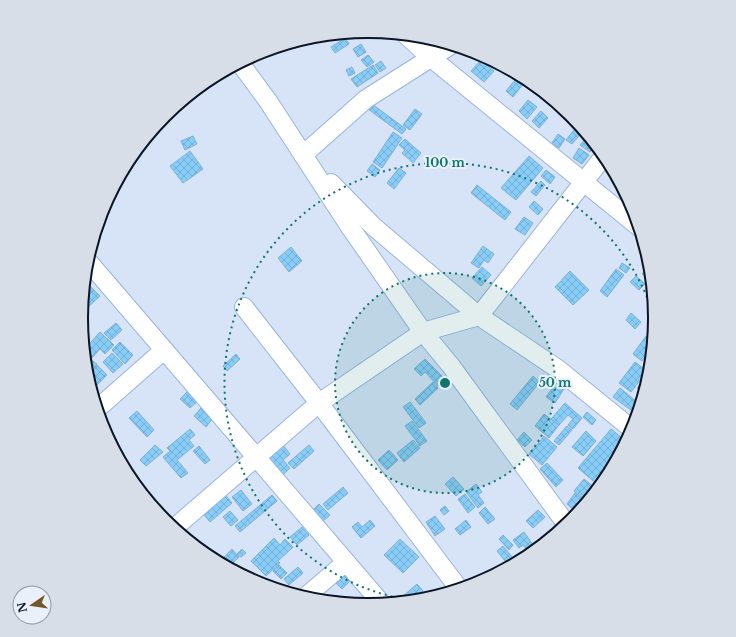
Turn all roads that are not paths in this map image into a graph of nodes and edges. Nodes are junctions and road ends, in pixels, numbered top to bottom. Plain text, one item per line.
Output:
1 (413, 41) edge
2 (444, 49) edge
3 (430, 57) junction
4 (243, 67) edge
5 (303, 155) junction
6 (600, 161) edge
7 (584, 181) junction
8 (631, 220) edge
9 (93, 267) edge
10 (244, 307) dead end
11 (479, 316) junction
12 (423, 332) junction
13 (164, 350) junction
14 (319, 403) junction
15 (101, 405) edge
16 (627, 425) edge
17 (256, 457) junction
18 (563, 520) edge
19 (178, 525) edge
20 (346, 562) junction
21 (456, 585) edge
22 (310, 593) edge
23 (378, 598) edge

1 - 3 street
2 - 3 street
3 - 5 street
3 - 7 street
4 - 5 street
5 - 11 street
5 - 12 street
6 - 7 street
7 - 8 street
7 - 11 street
9 - 13 street
10 - 14 street
11 - 12 street
11 - 16 street
12 - 14 street
12 - 18 street
13 - 15 street
13 - 17 street
14 - 17 street
14 - 21 street
17 - 19 street
17 - 20 street
20 - 22 street
20 - 23 street

